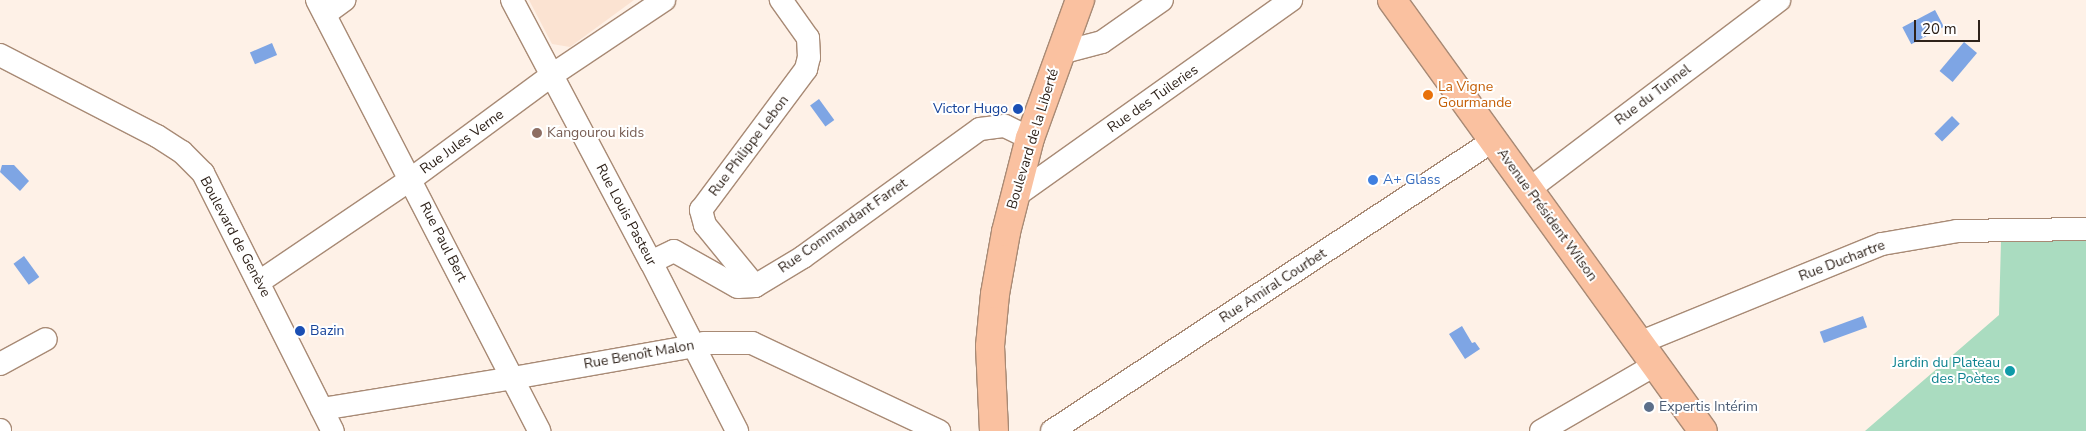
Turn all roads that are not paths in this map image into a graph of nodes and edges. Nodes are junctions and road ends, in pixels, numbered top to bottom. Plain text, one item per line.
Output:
1 (344, 0) edge
2 (512, 0) edge
3 (664, 0) edge
4 (781, 0) edge
5 (1080, 0) edge
6 (1162, 0) edge
7 (1291, 0) edge
8 (1392, 0) edge
9 (1779, 0) edge
10 (321, 7) edge
11 (1060, 53) junction
12 (0, 55) edge
13 (552, 75) junction
14 (1030, 138) junction
15 (1494, 140) junction
16 (411, 179) junction
17 (1528, 190) junction
18 (1014, 197) junction
19 (2086, 229) edge
20 (651, 262) junction
21 (259, 282) junction
22 (755, 286) junction
23 (46, 339) dead end
24 (1639, 342) junction
25 (695, 346) junction
26 (0, 364) edge
27 (1655, 364) junction
28 (513, 378) junction
29 (322, 409) junction
30 (333, 431) edge
31 (539, 431) edge
32 (737, 431) edge
33 (939, 431) edge
34 (994, 431) edge
35 (1052, 431) edge
36 (1541, 431) edge
37 (1703, 431) edge

1 - 10 street
2 - 13 street, Rue Louis Pasteur
3 - 13 street, Rue Jules Verne
4 - 22 street, Rue Philippe Lebon
5 - 11 main road, Boulevard de la Liberté
6 - 11 street
7 - 18 street, Rue des Tuileries
8 - 15 main road, Avenue Président Wilson
9 - 17 street, Rue du Tunnel
10 - 16 street, Rue Paul Bert
11 - 14 main road, Boulevard de la Liberté
12 - 21 street, Boulevard de Genève
13 - 16 street, Rue Jules Verne
13 - 20 street, Rue Louis Pasteur
14 - 18 main road, Boulevard de la Liberté
14 - 22 street, Rue Commandant Farret
15 - 17 main road, Avenue Président Wilson
15 - 35 street, Rue Amiral Courbet
16 - 21 street, Rue Jules Verne
16 - 28 street, Rue Paul Bert
17 - 24 main road, Avenue Président Wilson
18 - 34 main road, Boulevard de la Liberté
19 - 24 street, Rue Duchartre
20 - 22 street
20 - 25 street, Rue Louis Pasteur
21 - 29 street, Boulevard de Genève
23 - 26 street
24 - 27 main road, Avenue Président Wilson
25 - 28 street, Rue Benoît Malon
25 - 32 street, Rue Louis Pasteur
25 - 33 street, Rue Benoît Malon
27 - 36 street
27 - 37 main road, Avenue Président Wilson
28 - 29 street, Rue Benoît Malon
28 - 31 street, Rue Paul Bert
29 - 30 street, Boulevard de Genève

